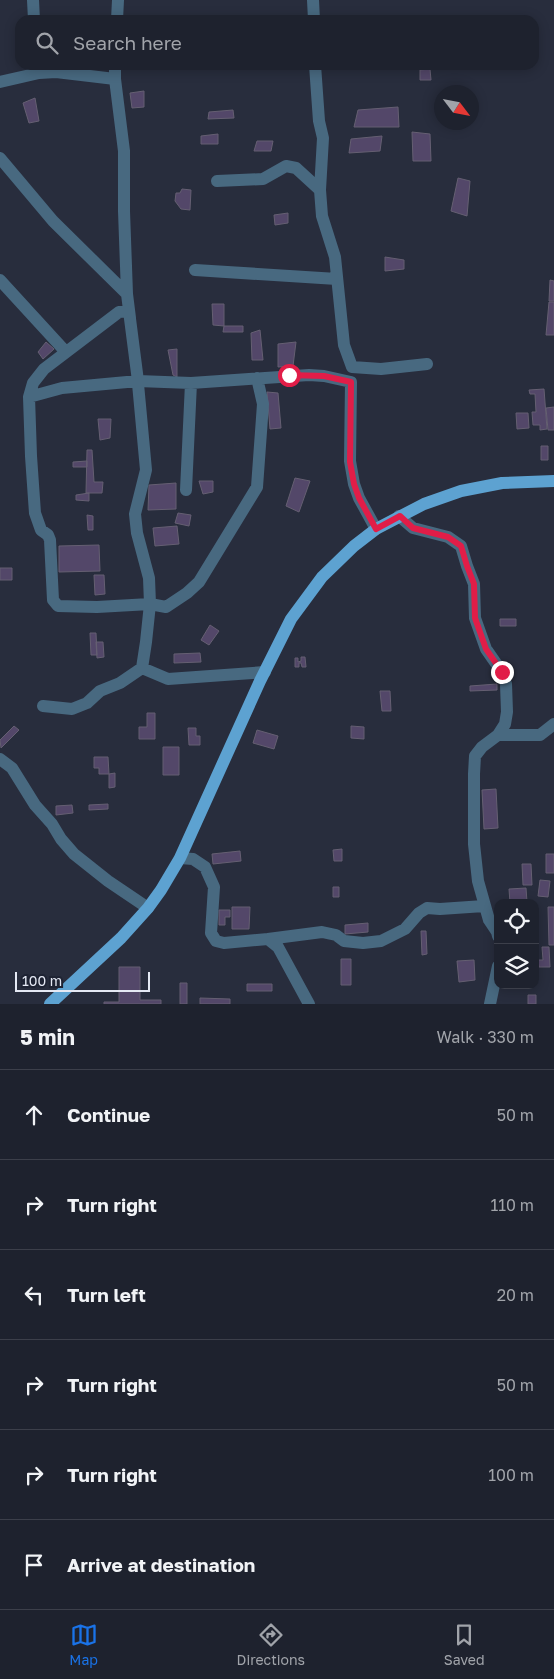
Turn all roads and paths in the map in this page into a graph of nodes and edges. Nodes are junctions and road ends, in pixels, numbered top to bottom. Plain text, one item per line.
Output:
1 (33, 0) edge
2 (118, 0) edge
3 (313, 0) edge
4 (34, 15) edge
5 (118, 15) edge
6 (314, 15) edge
7 (36, 70) edge
8 (45, 70) edge
9 (115, 70) edge
10 (315, 70) edge
11 (115, 79) junction
12 (0, 82) edge
13 (2, 164) edge
14 (218, 181) dead end
15 (320, 190) junction
16 (195, 270) dead end
17 (337, 279) junction
18 (0, 280) edge
19 (127, 294) junction
20 (66, 351) junction
21 (427, 364) dead end
22 (352, 367) junction
23 (257, 378) junction
24 (138, 381) junction
25 (351, 382) junction
26 (191, 383) junction
27 (29, 397) junction
28 (554, 481) edge
29 (186, 490) dead end
30 (400, 516) junction
31 (376, 529) junction
32 (150, 604) junction
33 (142, 668) junction
34 (265, 672) junction
35 (43, 706) dead end
36 (554, 724) edge
37 (498, 735) junction
38 (0, 760) edge
39 (180, 858) junction
40 (484, 906) junction
41 (148, 908) junction
42 (494, 928) edge
43 (268, 939) junction
44 (494, 985) edge
45 (50, 1004) edge
46 (309, 1004) edge
47 (490, 1004) edge

1 - 4 street
2 - 5 street
3 - 6 street
7 - 12 street
8 - 11 street
9 - 11 street
10 - 15 street
11 - 19 street
13 - 19 street
14 - 15 street
15 - 17 street
16 - 17 street
17 - 22 street
18 - 20 street
19 - 24 street
20 - 24 street
20 - 27 street
21 - 22 street
22 - 25 street
23 - 25 street
23 - 26 street
23 - 32 street
24 - 26 street
24 - 27 street
24 - 32 street
25 - 31 street
26 - 29 street
27 - 32 street
28 - 30 main road
30 - 31 main road
30 - 37 street
31 - 34 main road
32 - 33 street
33 - 34 street
33 - 35 street
34 - 39 main road
36 - 37 street
37 - 40 street
38 - 41 street
39 - 41 main road
39 - 43 street
40 - 42 street
40 - 43 street
41 - 45 main road
43 - 46 street
44 - 47 street

